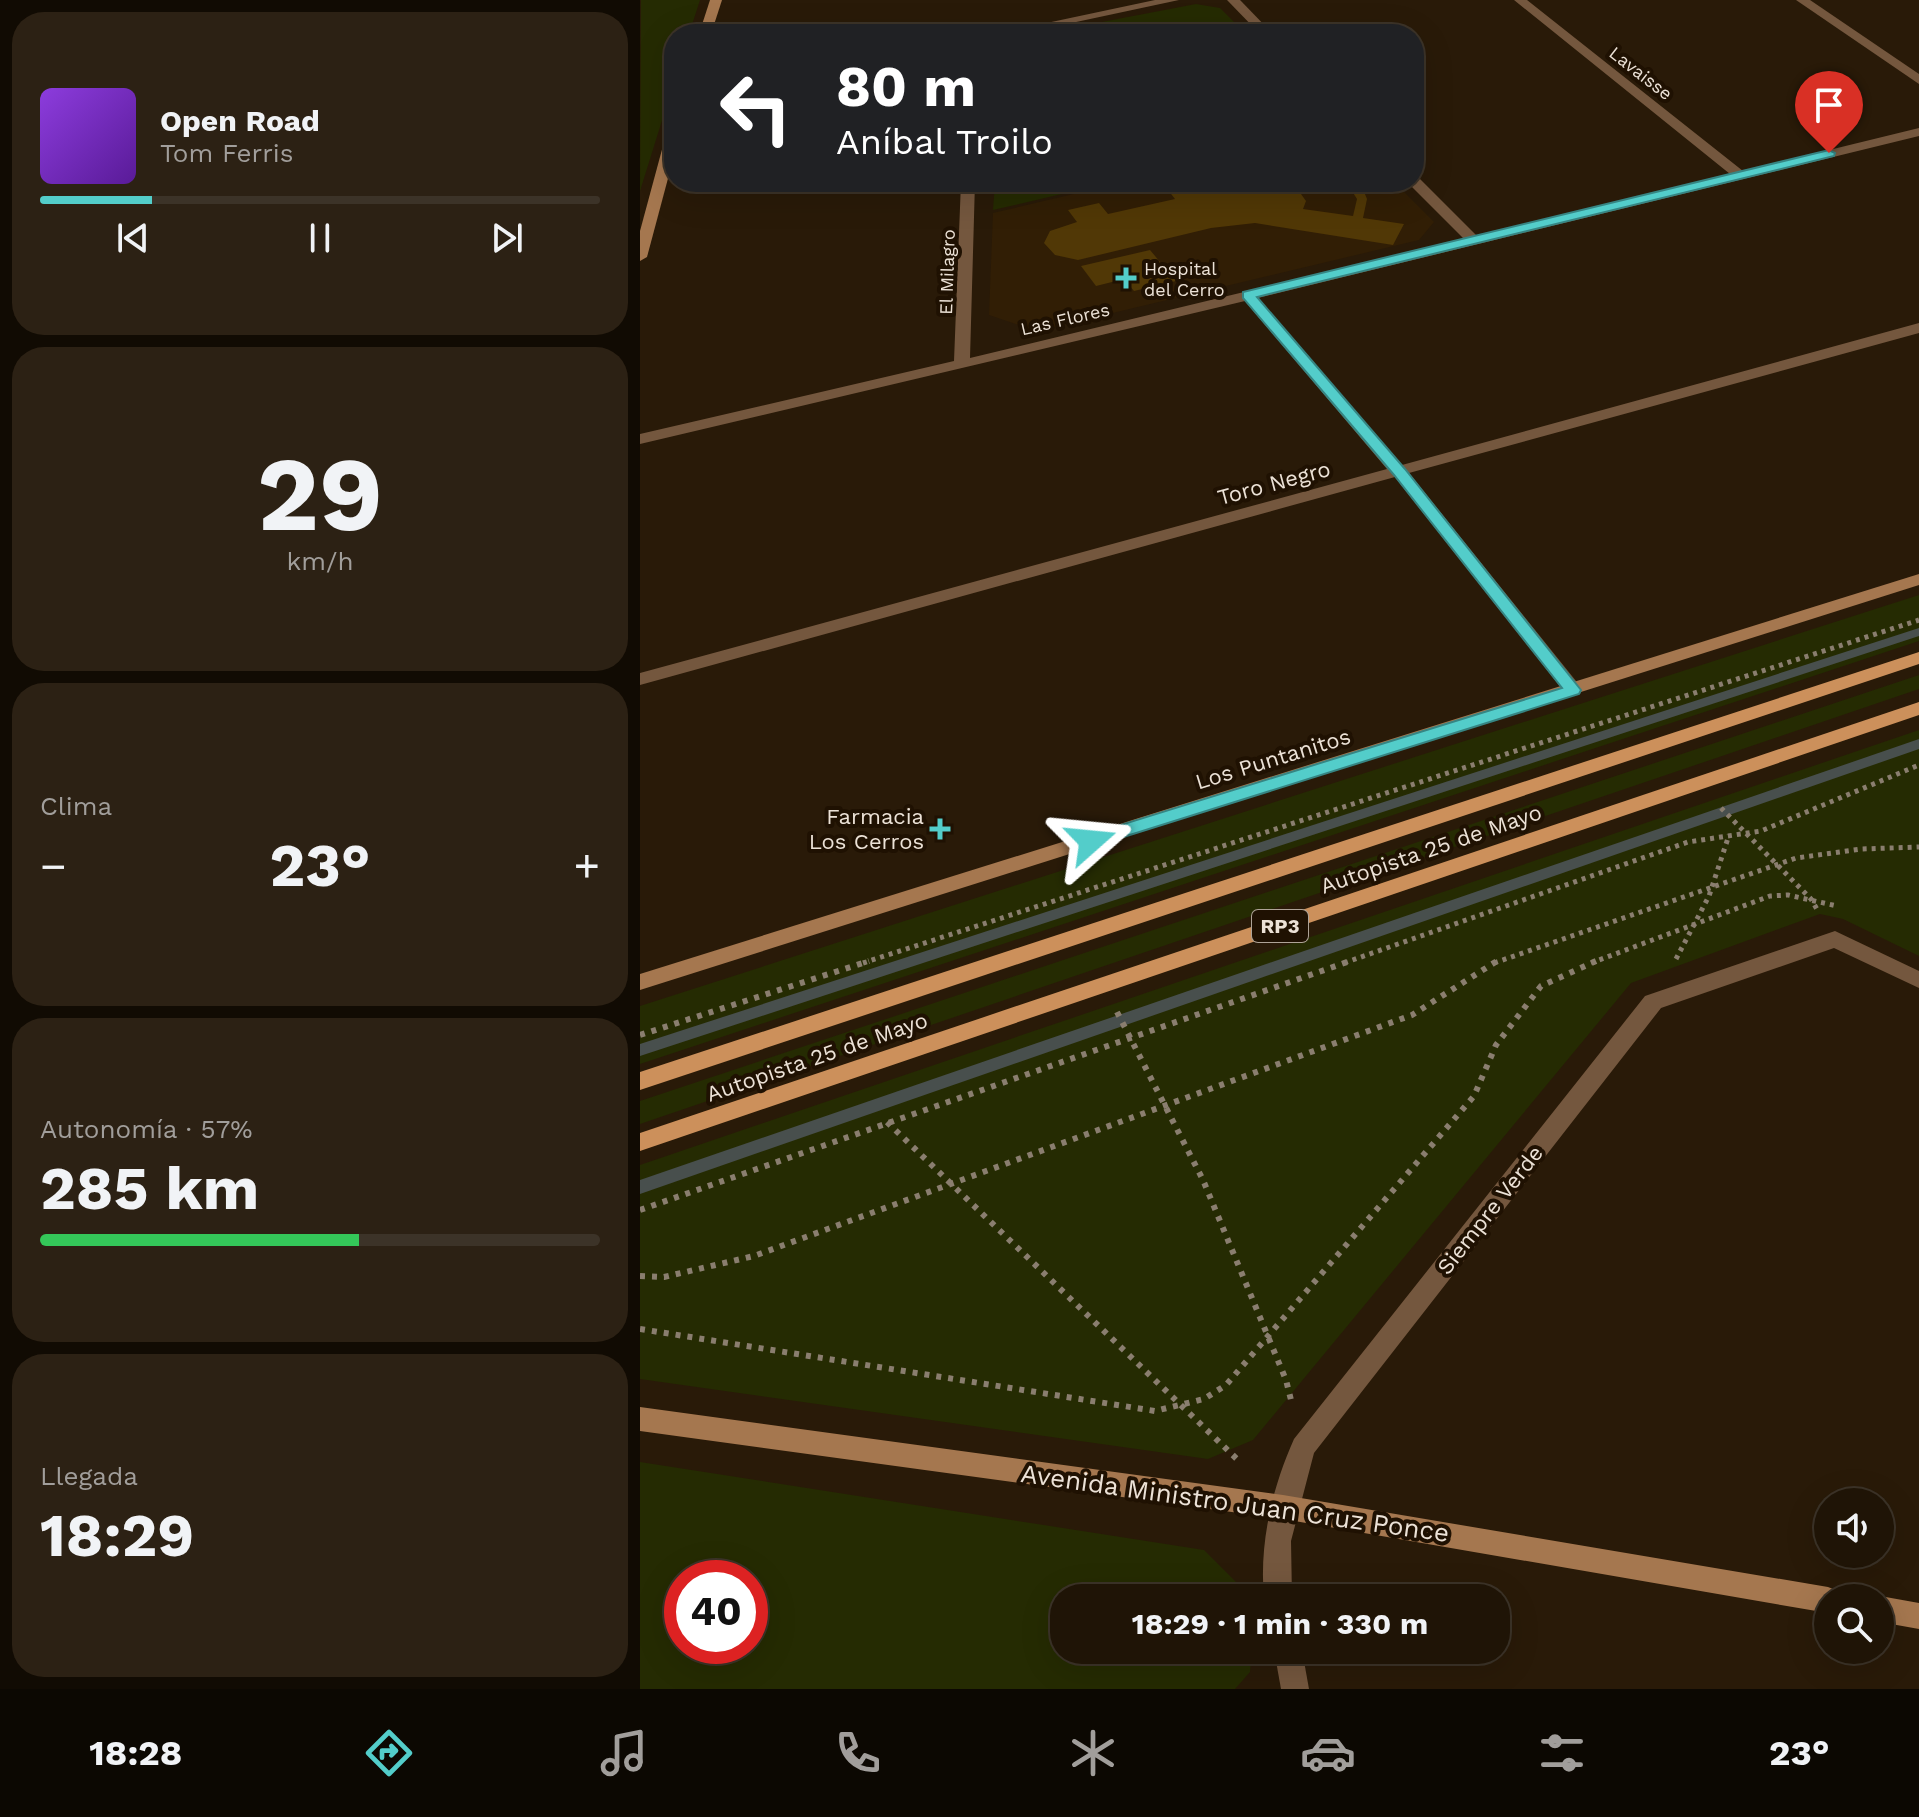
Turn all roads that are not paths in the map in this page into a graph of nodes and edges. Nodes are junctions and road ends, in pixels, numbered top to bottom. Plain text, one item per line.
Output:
1 (716, 0) edge
2 (1173, 0) edge
3 (1233, 0) edge
4 (1520, 0) edge
5 (1802, 0) edge
6 (708, 24) edge
7 (1052, 24) edge
8 (1257, 24) edge
9 (1919, 80) edge
10 (1919, 132) edge
11 (664, 168) edge
12 (1739, 174) junction
13 (1424, 191) edge
14 (968, 192) edge
15 (1474, 241) junction
16 (640, 257) edge
17 (1248, 295) junction
18 (1919, 328) edge
19 (962, 363) junction
20 (640, 439) edge
21 (1399, 472) junction
22 (1919, 579) edge
23 (1919, 658) edge
24 (640, 679) edge
25 (1573, 690) junction
26 (1919, 708) edge
27 (1919, 980) edge
28 (640, 982) edge
29 (640, 1081) edge
30 (640, 1142) edge
31 (640, 1419) edge
32 (1283, 1507) junction
33 (1275, 1584) edge
34 (1814, 1598) edge
35 (1894, 1612) edge
36 (1919, 1616) edge
37 (1291, 1664) edge
38 (1295, 1689) edge

1 - 6 street
2 - 7 street
3 - 8 street
4 - 12 street, Lavaisse
5 - 9 street
10 - 12 street, Las Flores
11 - 16 street
12 - 15 street, Las Flores
13 - 15 street
14 - 19 street, El Milagro
15 - 17 street, Las Flores
17 - 19 street, Las Flores
17 - 21 street
18 - 21 street, Toro Negro
19 - 20 street, Las Flores
21 - 24 street, Toro Negro
21 - 25 street
22 - 25 street, Los Puntanitos
23 - 29 main road, Autopista 25 de Mayo / RP3
25 - 28 street, Los Puntanitos
26 - 30 main road, Autopista 25 de Mayo / RP3
27 - 32 street, Siempre Verde
31 - 32 street, Avenida Ministro Juan Cruz Ponce
32 - 33 street, Siempre Verde
32 - 34 street, Avenida Ministro Juan Cruz Ponce
35 - 36 street
37 - 38 street

